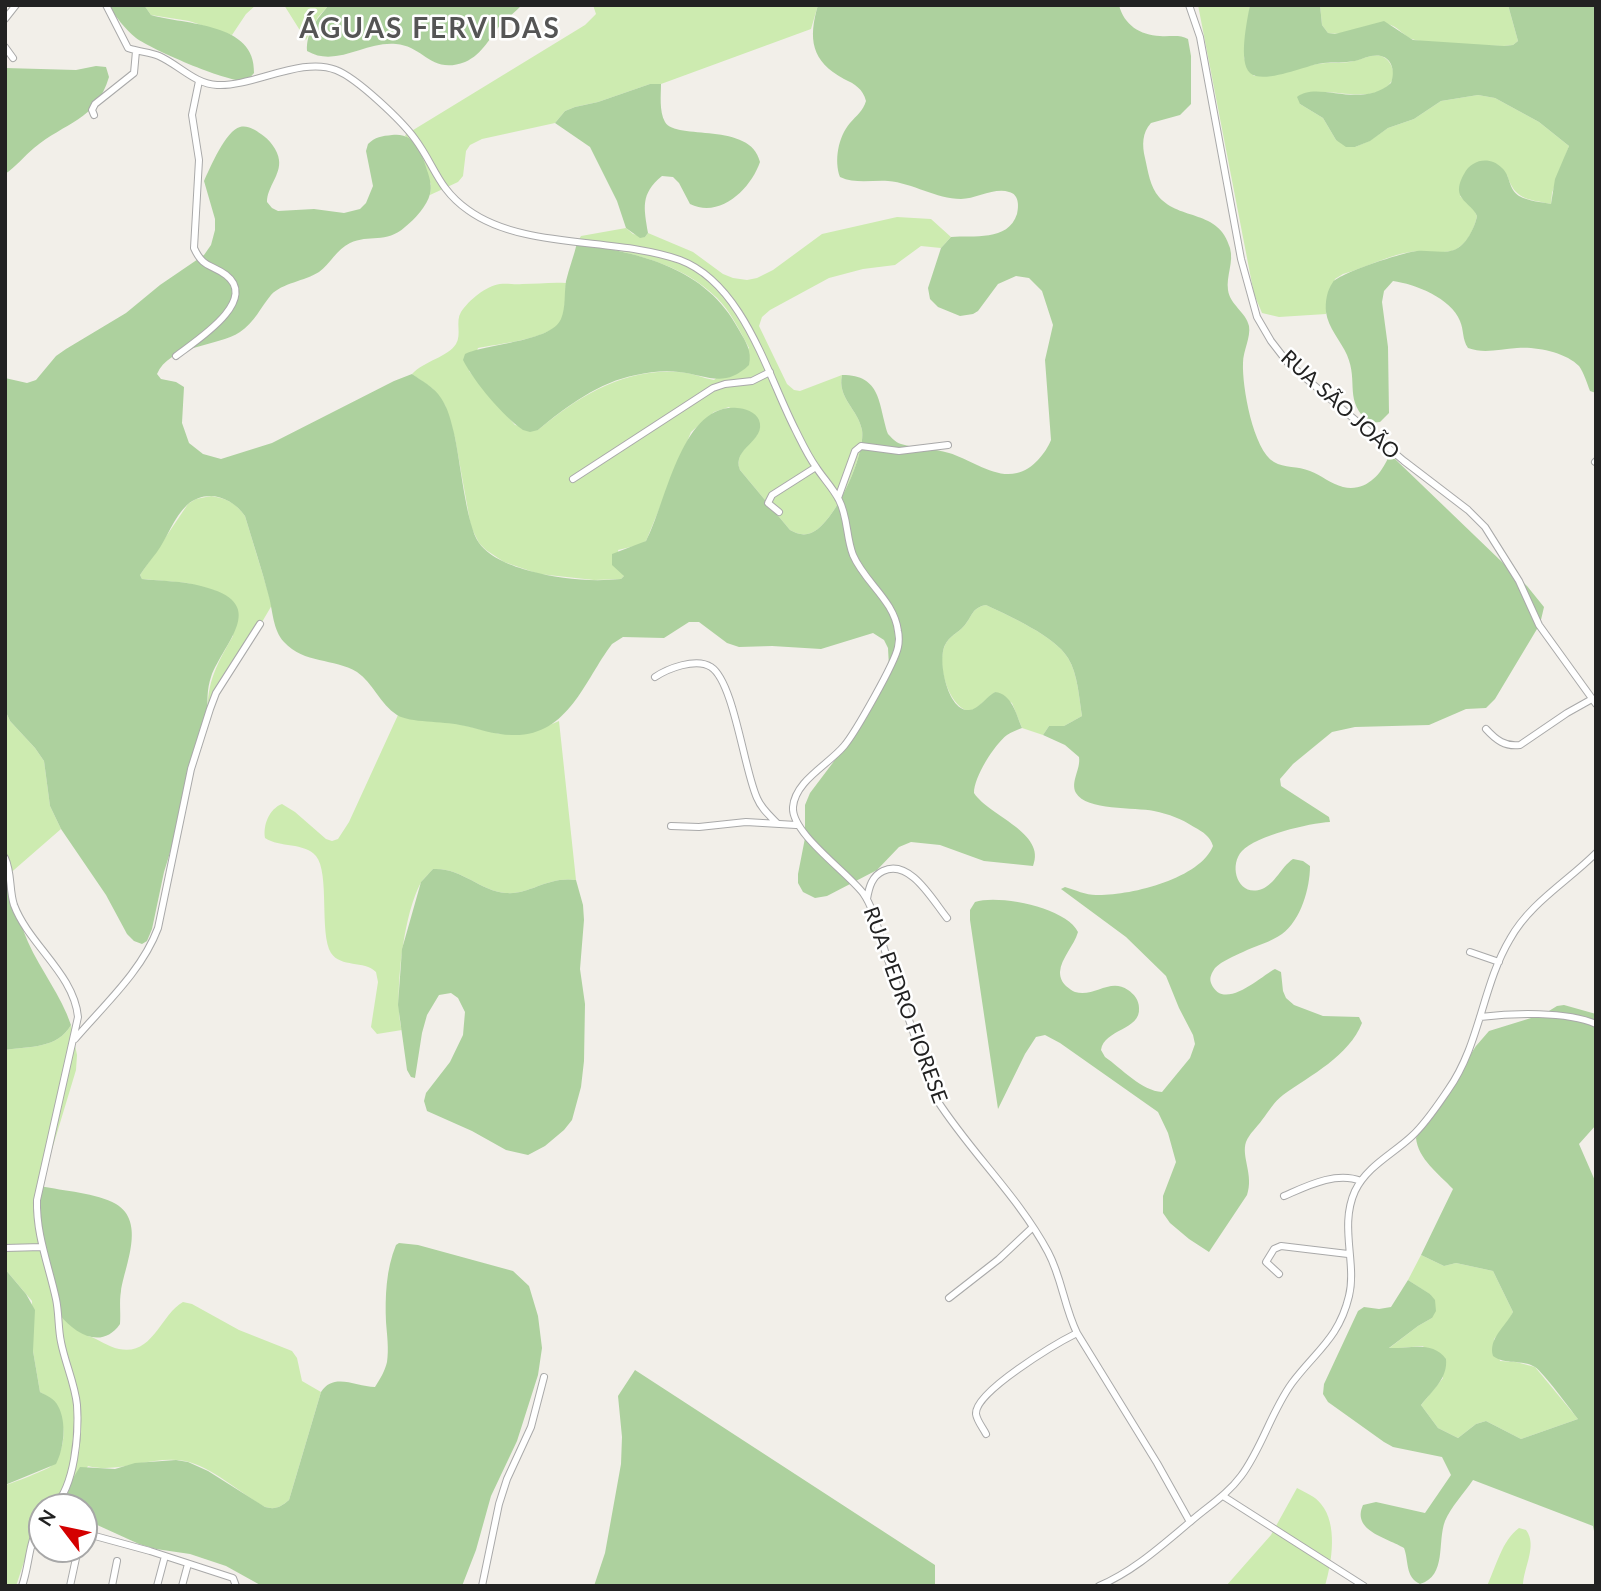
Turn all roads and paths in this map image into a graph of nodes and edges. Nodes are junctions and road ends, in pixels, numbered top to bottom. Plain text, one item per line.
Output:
1 (16, 5) edge
2 (106, 5) edge
3 (1189, 5) edge
4 (5, 19) edge
5 (5, 47) edge
6 (136, 51) junction
7 (13, 58) dead end
8 (199, 81) junction
9 (94, 115) dead end
10 (176, 356) dead end
11 (770, 372) junction
12 (948, 445) dead end
13 (816, 467) junction
14 (573, 479) dead end
15 (838, 498) junction
16 (779, 512) dead end
17 (260, 624) dead end
18 (655, 677) dead end
19 (1594, 701) edge
20 (1486, 729) dead end
21 (777, 823) junction
22 (796, 825) junction
23 (671, 826) dead end
24 (1596, 853) edge
25 (5, 858) edge
26 (867, 898) junction
27 (947, 918) dead end
28 (1470, 952) dead end
29 (1499, 962) junction
30 (1480, 1017) junction
31 (1596, 1024) edge
32 (74, 1040) junction
33 (1361, 1181) junction
34 (1284, 1196) dead end
35 (1033, 1227) junction
36 (42, 1247) junction
37 (5, 1248) edge
38 (1348, 1254) junction
39 (1279, 1274) dead end
40 (949, 1298) dead end
41 (1076, 1333) junction
42 (544, 1377) dead end
43 (986, 1434) dead end
44 (64, 1493) edge
45 (1223, 1496) junction
46 (1190, 1522) junction
47 (98, 1537) edge
48 (166, 1556) junction
49 (117, 1561) dead end
50 (28, 1563) edge
51 (75, 1563) edge
52 (188, 1564) junction
53 (22, 1586) edge
54 (70, 1586) edge
55 (112, 1586) edge
56 (157, 1586) edge
57 (183, 1586) edge
58 (236, 1586) edge
59 (482, 1586) edge
60 (1099, 1586) edge
61 (1364, 1586) edge

1 - 4 street
2 - 6 street
3 - 19 street, RUA SÃO JOÃO
5 - 7 street
6 - 8 street
6 - 9 street
8 - 10 street
8 - 11 street
11 - 13 street
11 - 14 street
12 - 15 street
13 - 15 street
13 - 16 street
15 - 22 street
17 - 32 street
18 - 21 street
19 - 20 street
21 - 22 street
21 - 23 street
22 - 26 street, RUA PEDRO FIORESE
24 - 29 street
25 - 32 street
26 - 27 street
26 - 35 street, RUA PEDRO FIORESE
28 - 29 street
29 - 30 street
30 - 31 street
30 - 33 street
32 - 36 street
33 - 34 street
33 - 38 street
35 - 40 street
35 - 41 street, RUA PEDRO FIORESE
36 - 37 street
36 - 44 street
38 - 39 street
38 - 45 street
41 - 43 street
41 - 46 street, RUA PEDRO FIORESE
42 - 59 street
45 - 46 street
45 - 61 street
46 - 60 street
47 - 48 street
48 - 52 street
48 - 56 street
49 - 55 street
50 - 53 street
51 - 54 street
52 - 57 street
52 - 58 street

